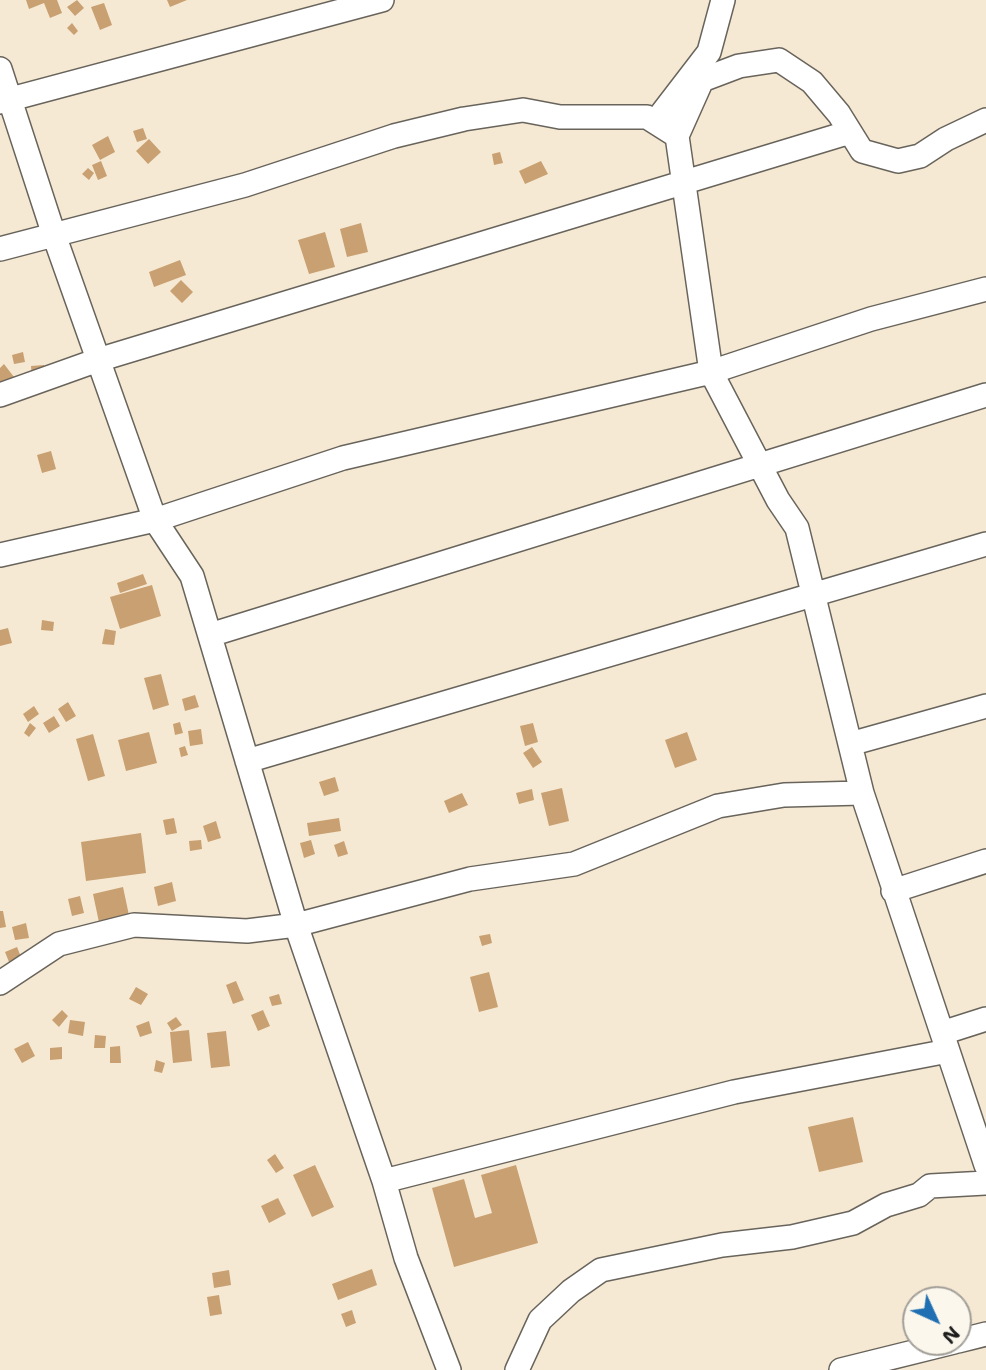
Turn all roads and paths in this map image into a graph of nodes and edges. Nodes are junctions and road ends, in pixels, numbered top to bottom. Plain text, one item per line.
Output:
1 (382, 0) edge
2 (723, 0) edge
3 (0, 69) edge
4 (5, 101) edge
5 (986, 120) edge
6 (656, 121) junction
7 (850, 132) junction
8 (677, 136) junction
9 (684, 183) junction
10 (54, 236) junction
11 (0, 249) edge
12 (986, 289) edge
13 (98, 360) junction
14 (711, 372) junction
15 (0, 395) edge
16 (986, 395) edge
17 (760, 465) junction
18 (155, 520) junction
19 (986, 544) edge
20 (0, 555) edge
21 (814, 595) junction
22 (210, 635) junction
23 (986, 706) edge
24 (850, 744) junction
25 (247, 761) junction
26 (862, 793) junction
27 (986, 861) edge
28 (893, 891) junction
29 (296, 925) junction
30 (0, 983) edge
31 (986, 1019) edge
32 (945, 1042) junction
33 (986, 1165) edge
34 (384, 1181) junction
35 (986, 1183) edge
36 (902, 1355) edge
37 (449, 1370) edge
38 (517, 1370) edge
39 (841, 1370) edge

1 - 4 street
2 - 6 street
3 - 4 street
4 - 10 street
5 - 7 street
6 - 8 street
6 - 10 street
7 - 8 street
7 - 9 street
8 - 9 street
9 - 13 street
9 - 14 street
10 - 11 street
10 - 13 street
12 - 14 street
13 - 15 street
13 - 18 street
14 - 17 street
14 - 18 street
16 - 17 street
17 - 21 street
17 - 22 street
18 - 20 street
18 - 22 street
19 - 21 street
21 - 24 street
21 - 25 street
22 - 25 street
23 - 24 street
24 - 26 street
25 - 29 street
26 - 28 street
26 - 29 street
27 - 28 street
28 - 32 street
29 - 30 street
29 - 34 street
31 - 32 street
32 - 33 street
32 - 34 street
34 - 37 street
35 - 38 street
36 - 39 street

